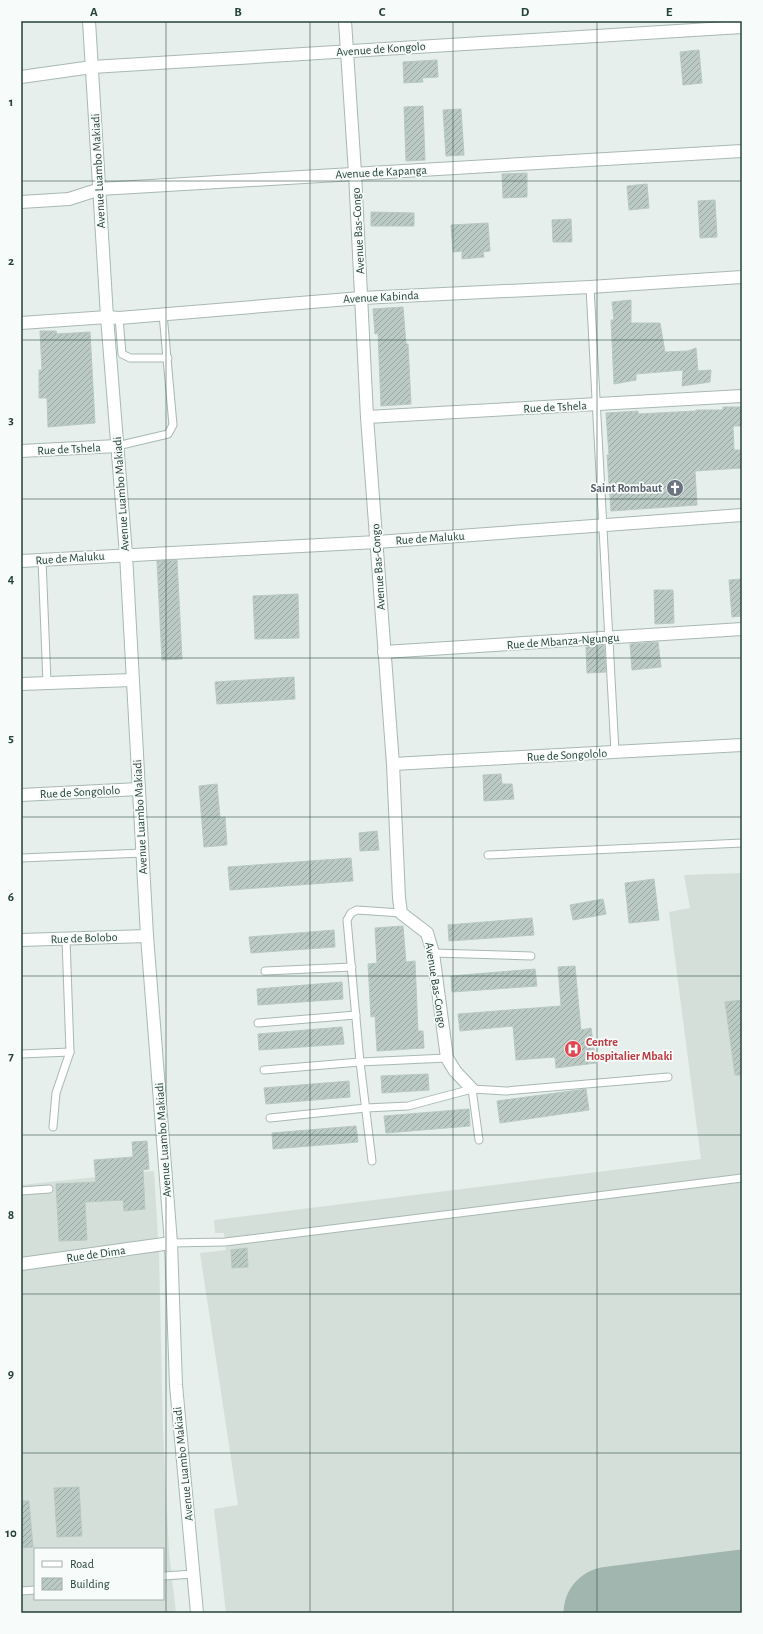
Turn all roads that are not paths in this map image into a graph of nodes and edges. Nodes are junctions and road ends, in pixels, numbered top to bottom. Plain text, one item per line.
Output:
1 (89, 21) edge
2 (345, 21) edge
3 (742, 27) edge
4 (346, 51) junction
5 (92, 68) junction
6 (21, 77) edge
7 (742, 151) edge
8 (355, 173) junction
9 (100, 189) junction
10 (21, 202) edge
11 (742, 277) edge
12 (590, 288) junction
13 (361, 298) junction
14 (163, 314) junction
15 (113, 317) junction
16 (21, 324) edge
17 (168, 358) junction
18 (742, 396) edge
19 (596, 404) junction
20 (368, 417) junction
21 (117, 446) junction
22 (21, 451) edge
23 (742, 515) edge
24 (603, 525) junction
25 (377, 542) junction
26 (126, 554) junction
27 (42, 560) junction
28 (21, 561) edge
29 (742, 629) edge
30 (610, 638) junction
31 (384, 652) junction
32 (132, 680) junction
33 (47, 683) junction
34 (21, 684) edge
35 (742, 745) edge
36 (615, 752) junction
37 (393, 764) junction
38 (139, 789) junction
39 (21, 796) edge
40 (742, 843) edge
41 (143, 853) junction
42 (488, 855) dead end
43 (21, 858) edge
44 (401, 913) junction
45 (147, 936) junction
46 (66, 939) junction
47 (21, 940) edge
48 (433, 953) junction
49 (531, 956) dead end
50 (352, 967) junction
51 (266, 971) dead end
52 (356, 1015) junction
53 (258, 1023) dead end
54 (70, 1052) junction
55 (21, 1054) edge
56 (447, 1058) junction
57 (360, 1062) junction
58 (264, 1070) dead end
59 (668, 1077) dead end
60 (472, 1089) junction
61 (366, 1108) junction
62 (270, 1118) dead end
63 (53, 1127) dead end
64 (479, 1140) dead end
65 (372, 1161) dead end
66 (742, 1178) edge
67 (49, 1189) dead end
68 (21, 1191) edge
69 (171, 1243) junction
70 (21, 1264) edge
71 (194, 1574) junction
72 (164, 1576) edge
73 (34, 1590) edge
74 (21, 1592) edge
75 (197, 1613) edge

1 - 5 street, Avenue Luambo Makiadi
2 - 4 street, Avenue Bas-Congo
3 - 4 street, Avenue de Kongolo
4 - 5 street, Avenue de Kongolo
4 - 8 street, Avenue Bas-Congo
5 - 6 street, Avenue de Kongolo
5 - 9 street, Avenue Luambo Makiadi
7 - 8 street, Avenue de Kapanga
8 - 9 street, Avenue de Kapanga
8 - 13 street, Avenue Bas-Congo
9 - 10 street, Avenue de Kapanga
9 - 15 street, Avenue Luambo Makiadi
11 - 12 street, Avenue Kabinda
12 - 13 street, Avenue Kabinda
12 - 19 lane
13 - 14 street, Avenue Kabinda
13 - 20 street, Avenue Bas-Congo
14 - 15 street, Avenue Kabinda
14 - 17 lane
15 - 16 street, Avenue Kabinda
15 - 17 lane
15 - 21 street, Avenue Luambo Makiadi
17 - 21 lane
18 - 19 street, Rue de Tshela
19 - 20 street, Rue de Tshela
19 - 24 lane
20 - 25 street, Avenue Bas-Congo
21 - 22 street, Rue de Tshela
21 - 26 street, Avenue Luambo Makiadi
23 - 24 street, Rue de Maluku
24 - 25 street, Rue de Maluku
24 - 30 lane
25 - 26 street, Rue de Maluku
25 - 31 street, Avenue Bas-Congo
26 - 27 street, Rue de Maluku
26 - 32 street, Avenue Luambo Makiadi
27 - 28 street, Rue de Maluku
27 - 33 lane
29 - 30 street, Rue de Mbanza-Ngungu
30 - 31 street, Rue de Mbanza-Ngungu
30 - 36 lane
31 - 37 street, Avenue Bas-Congo
32 - 33 street
32 - 38 street, Avenue Luambo Makiadi
33 - 34 street
35 - 36 street, Rue de Songololo
36 - 37 street, Rue de Songololo
37 - 44 street, Avenue Bas-Congo
38 - 39 street, Rue de Songololo
38 - 41 street, Avenue Luambo Makiadi
40 - 42 lane
41 - 43 lane
41 - 45 street, Avenue Luambo Makiadi
44 - 48 street, Avenue Bas-Congo
44 - 50 lane
45 - 46 street, Rue de Bolobo
45 - 69 street, Avenue Luambo Makiadi
46 - 47 street, Rue de Bolobo
46 - 54 lane
48 - 49 lane
48 - 56 street, Avenue Bas-Congo
50 - 51 lane
50 - 52 lane
52 - 53 lane
52 - 57 lane
54 - 55 lane
54 - 63 lane
56 - 57 lane
56 - 60 street, Avenue Bas-Congo
57 - 58 lane
57 - 61 lane
59 - 60 lane
60 - 61 lane
60 - 64 lane
61 - 62 lane
61 - 65 lane
66 - 69 lane
67 - 68 lane
69 - 70 street, Rue de Dima
69 - 71 street, Avenue Luambo Makiadi
71 - 72 lane
71 - 75 street, Avenue Luambo Makiadi
73 - 74 lane

